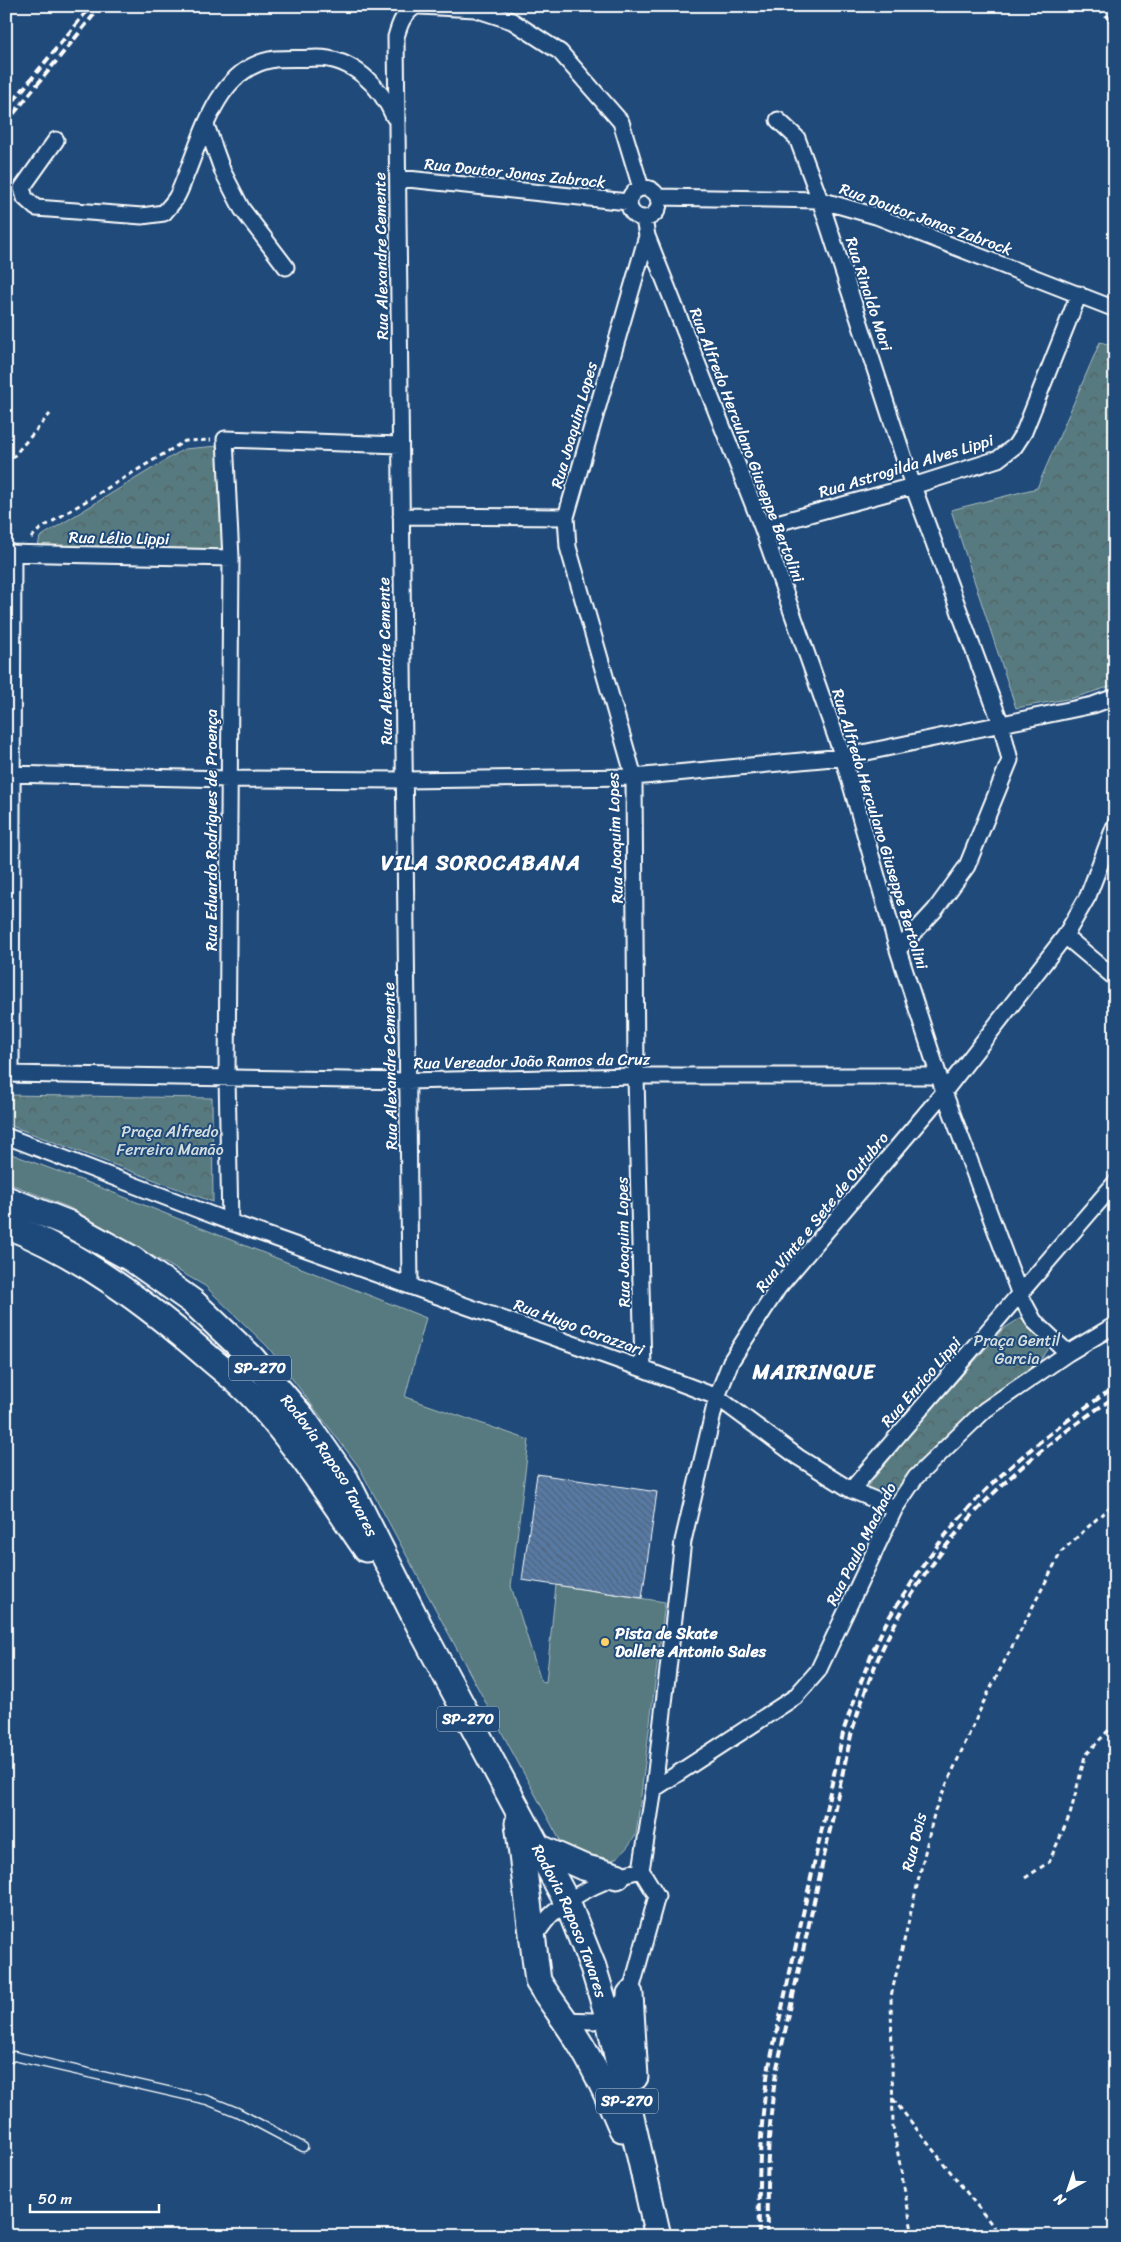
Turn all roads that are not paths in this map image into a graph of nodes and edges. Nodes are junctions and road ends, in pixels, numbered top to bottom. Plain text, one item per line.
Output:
1 (416, 6) edge
2 (420, 6) edge
3 (778, 120) dead end
4 (397, 123) junction
5 (206, 125) junction
6 (56, 140) dead end
7 (398, 178) junction
8 (641, 188) junction
9 (658, 197) junction
10 (820, 200) junction
11 (628, 202) junction
12 (644, 219) junction
13 (647, 236) junction
14 (286, 267) dead end
15 (1079, 294) junction
16 (1115, 309) edge
17 (400, 446) junction
18 (913, 486) junction
19 (401, 516) junction
20 (566, 517) junction
21 (762, 527) junction
22 (9, 553) edge
23 (231, 558) junction
24 (1115, 697) edge
25 (1001, 724) junction
26 (843, 757) junction
27 (9, 774) edge
28 (634, 777) junction
29 (229, 779) junction
30 (404, 780) junction
31 (1115, 825) edge
32 (1065, 936) junction
33 (898, 950) junction
34 (1115, 978) edge
35 (9, 1074) edge
36 (636, 1076) junction
37 (939, 1076) junction
38 (227, 1077) junction
39 (407, 1081) junction
40 (944, 1092) junction
41 (6, 1136) edge
42 (1115, 1183) edge
43 (6, 1199) edge
44 (230, 1222) junction
45 (6, 1225) edge
46 (410, 1285) junction
47 (1020, 1295) junction
48 (1115, 1325) edge
49 (1068, 1353) junction
50 (643, 1369) junction
51 (716, 1397) junction
52 (851, 1490) junction
53 (895, 1508) junction
54 (421, 1629) junction
55 (654, 1789) junction
56 (516, 1808) junction
57 (538, 1847) junction
58 (641, 1870) junction
59 (617, 1876) junction
60 (566, 1902) junction
61 (532, 1940) junction
62 (630, 1994) junction
63 (608, 2016) junction
64 (563, 2020) junction
65 (6, 2059) edge
66 (303, 2147) dead end
67 (646, 2186) junction
68 (658, 2236) edge

1 - 4 street, Rua Alexandre Cemente
2 - 8 street
3 - 10 street, Rua Rinaldo Mori
4 - 5 street
4 - 7 street, Rua Alexandre Cemente
5 - 6 street
5 - 14 street
7 - 11 street, Rua Doutor Jonas Zabrock
7 - 17 street, Rua Alexandre Cemente
8 - 9 street
8 - 11 street
9 - 10 street, Rua Doutor Jonas Zabrock
9 - 12 street
10 - 15 street, Rua Doutor Jonas Zabrock
10 - 18 street, Rua Rinaldo Mori
11 - 12 street
12 - 13 street, Rua Alfredo Herculano Giuseppe Bertolini
13 - 20 street, Rua Joaquim Lopes
13 - 21 street, Rua Alfredo Herculano Giuseppe Bertolini
15 - 16 street, Rua Doutor Jonas Zabrock
15 - 18 street, Rua Astrogilda Alves Lippi
17 - 19 street, Rua Alexandre Cemente
17 - 23 street, Rua Eduardo Rodrigues de Proença
18 - 21 street, Rua Astrogilda Alves Lippi
18 - 25 street, Rua Rinaldo Mori
19 - 20 street
19 - 30 street, Rua Alexandre Cemente
20 - 28 street, Rua Joaquim Lopes
21 - 26 street, Rua Alfredo Herculano Giuseppe Bertolini
22 - 23 street, Rua Lélio Lippi
22 - 27 street
23 - 29 street, Rua Eduardo Rodrigues de Proença
24 - 25 street
25 - 26 street
25 - 33 street, Rua Rinaldo Mori
26 - 28 street
26 - 33 street, Rua Alfredo Herculano Giuseppe Bertolini
27 - 29 street
27 - 35 street
28 - 30 street
28 - 36 street, Rua Joaquim Lopes
29 - 30 street
29 - 38 street, Rua Eduardo Rodrigues de Proença
30 - 39 street, Rua Alexandre Cemente
31 - 32 street, Rua Vinte e Sete de Outubro
32 - 34 street
32 - 40 street, Rua Vinte e Sete de Outubro
33 - 37 street, Rua Alfredo Herculano Giuseppe Bertolini
35 - 38 street, Rua Vereador João Ramos da Cruz
36 - 37 street, Rua Vereador João Ramos da Cruz
36 - 39 street, Rua Vereador João Ramos da Cruz
36 - 50 street, Rua Joaquim Lopes
37 - 40 street, Rua Alfredo Herculano Giuseppe Bertolini
38 - 39 street, Rua Vereador João Ramos da Cruz
38 - 44 street, Rua Eduardo Rodrigues de Proença
39 - 46 street, Rua Alexandre Cemente
40 - 47 street, Rua Alfredo Herculano Giuseppe Bertolini
40 - 51 street, Rua Vinte e Sete de Outubro
41 - 44 street, Rua Hugo Corazzari
42 - 47 street, Rua Enrico Lippi
43 - 54 highway, Rodovia Raposo Tavares / SP-270
44 - 46 street, Rua Hugo Corazzari
45 - 54 highway, Rodovia Raposo Tavares / SP-270
46 - 50 street, Rua Hugo Corazzari
47 - 49 street, Rua Alfredo Herculano Giuseppe Bertolini
47 - 52 street, Rua Enrico Lippi
48 - 49 street, Rua Paulo Machado
49 - 53 street, Rua Paulo Machado
50 - 51 street, Rua Hugo Corazzari
51 - 52 street, Rua Hugo Corazzari
51 - 55 street, Rua Vinte e Sete de Outubro
52 - 53 street, Rua Hugo Corazzari
53 - 55 street, Rua Paulo Machado
54 - 56 highway, Rodovia Raposo Tavares / SP-270
55 - 58 street, Rua Vinte e Sete de Outubro
56 - 57 highway, Rodovia Raposo Tavares / SP-270
56 - 61 highway
57 - 59 highway
57 - 60 highway, Rodovia Raposo Tavares / SP-270
58 - 59 street
58 - 62 street
59 - 60 street
60 - 61 street
60 - 63 highway, Rodovia Raposo Tavares / SP-270
61 - 64 highway
62 - 63 street
62 - 67 highway
63 - 64 street
63 - 67 highway, Rodovia Raposo Tavares / SP-270
64 - 67 highway
65 - 66 lane
67 - 68 highway, Rodovia Raposo Tavares / SP-270

